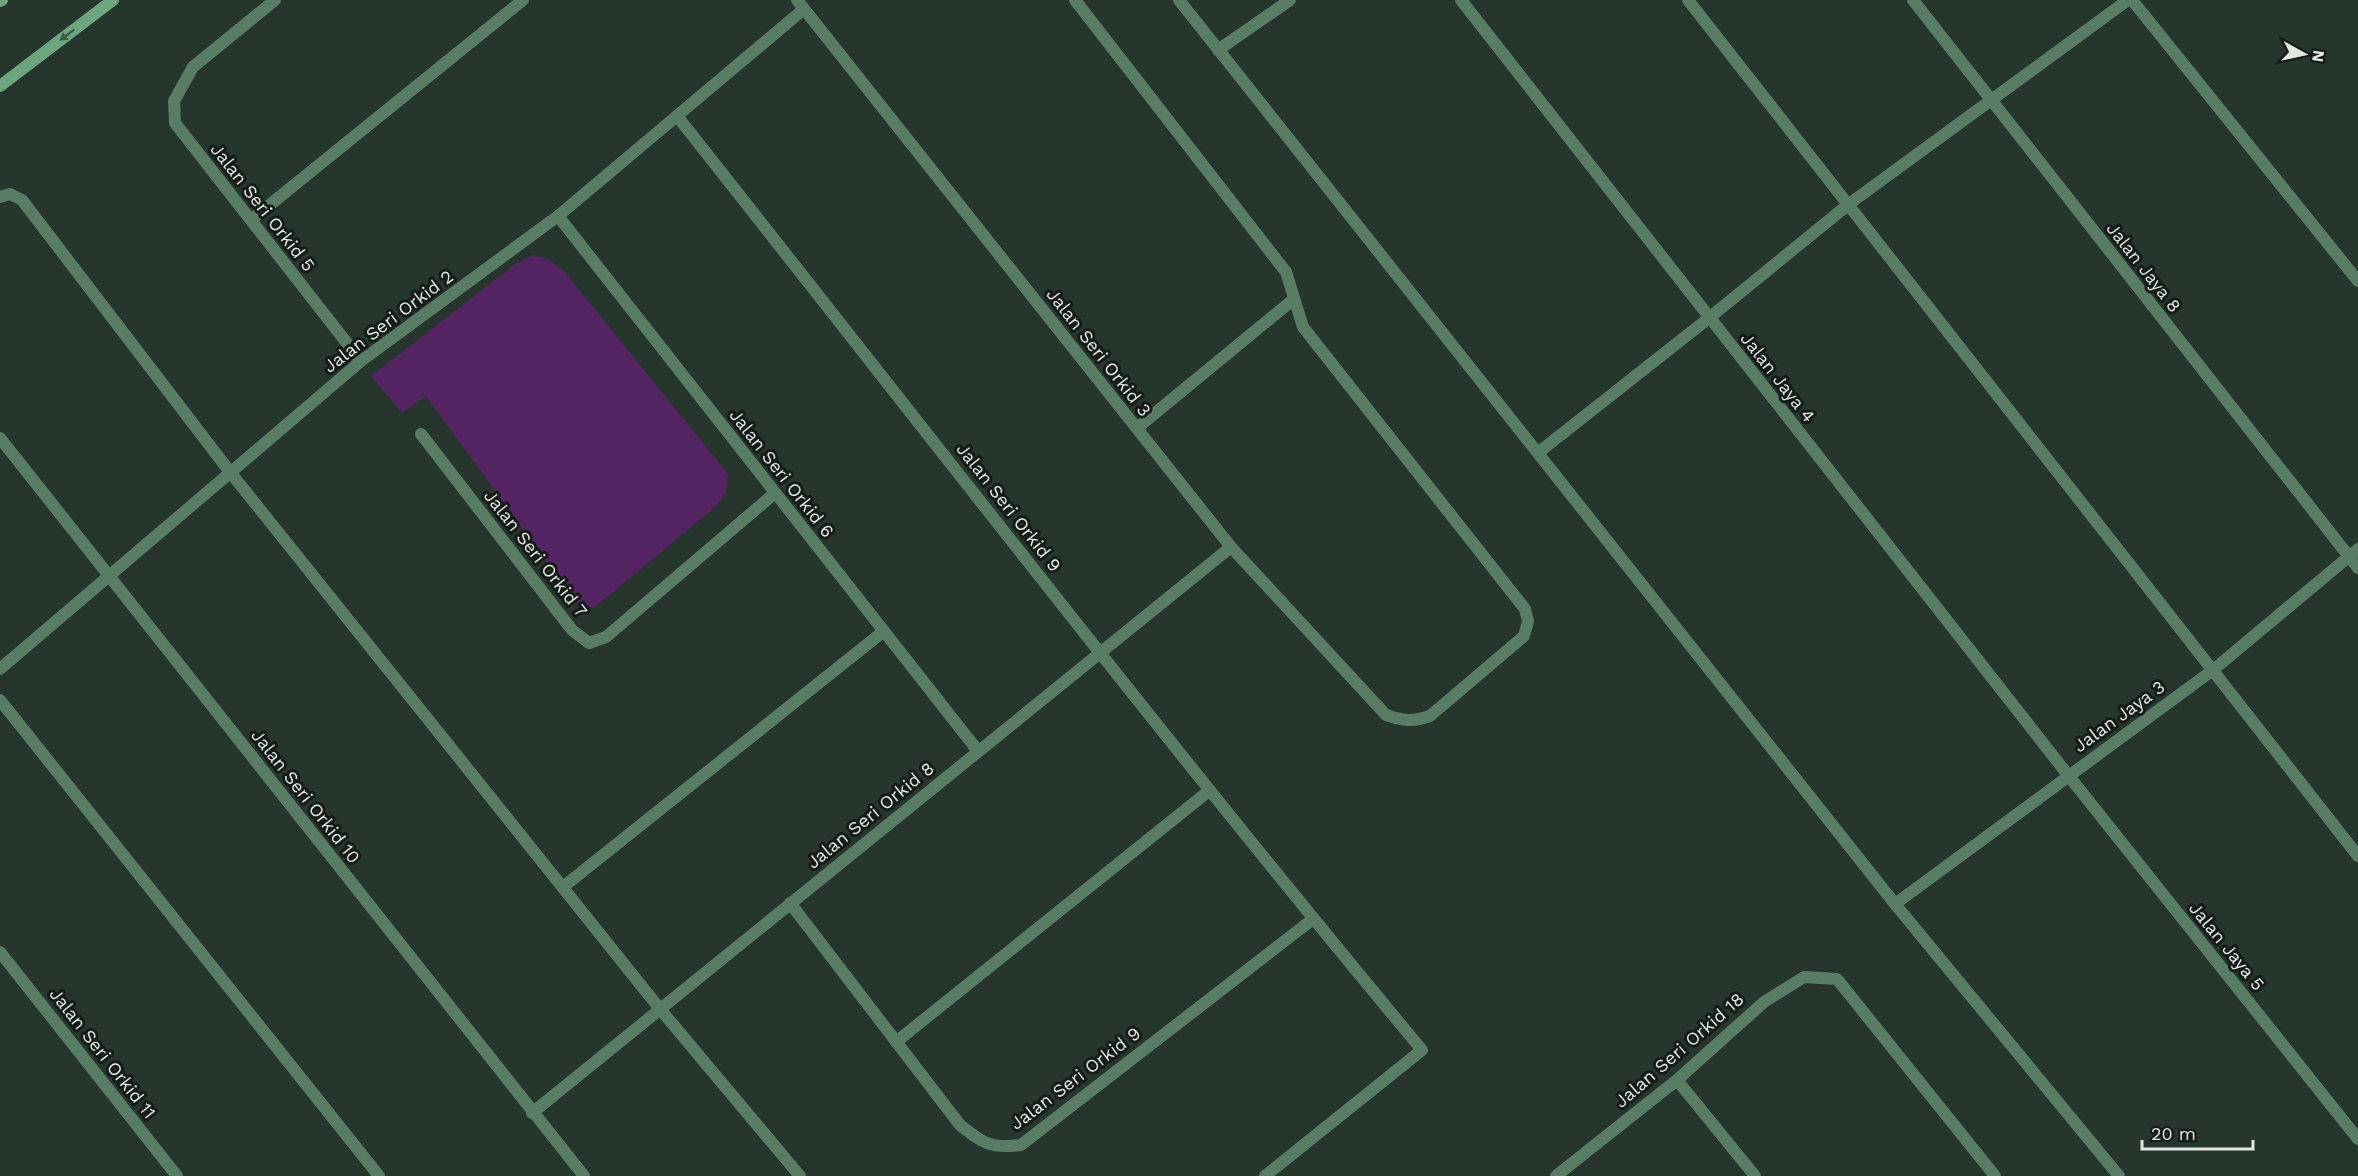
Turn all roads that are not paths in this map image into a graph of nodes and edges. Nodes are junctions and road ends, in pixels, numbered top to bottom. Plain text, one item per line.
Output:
1 (113, 0) edge
2 (275, 0) edge
3 (523, 0) edge
4 (1075, 0) edge
5 (1179, 0) edge
6 (1290, 0) edge
7 (1461, 0) edge
8 (1688, 0) edge
9 (1913, 0) edge
10 (2130, 0) edge
11 (800, 4) edge
12 (1218, 50) junction
13 (0, 86) edge
14 (1990, 100) junction
15 (677, 116) junction
16 (0, 197) edge
17 (1849, 204) junction
18 (558, 216) junction
19 (251, 220) junction
20 (2358, 281) edge
21 (1294, 299) junction
22 (1709, 318) junction
23 (361, 361) junction
24 (1137, 428) junction
25 (421, 434) dead end
26 (0, 438) edge
27 (1539, 452) junction
28 (230, 472) junction
29 (775, 493) junction
30 (1231, 547) junction
31 (2353, 552) edge
32 (2358, 568) edge
33 (109, 574) junction
34 (884, 631) junction
35 (1101, 652) junction
36 (0, 669) edge
37 (2213, 670) junction
38 (0, 700) edge
39 (978, 751) junction
40 (2068, 775) junction
41 (1210, 790) junction
42 (2358, 856) edge
43 (563, 887) junction
44 (790, 903) junction
45 (1895, 904) junction
46 (1313, 919) junction
47 (0, 952) edge
48 (660, 1009) junction
49 (896, 1042) junction
50 (1677, 1080) junction
51 (532, 1113) junction
52 (2358, 1139) edge
53 (177, 1176) edge
54 (378, 1176) edge
55 (584, 1176) edge
56 (800, 1176) edge
57 (1265, 1176) edge
58 (1556, 1176) edge
59 (1755, 1176) edge
60 (1995, 1176) edge
61 (2119, 1176) edge

1 -> 13 main road
2 - 19 street, Jalan Seri Orkid 5
3 - 19 street
4 - 21 street
5 - 12 street
6 - 12 street
7 - 22 street, Jalan Jaya 4
8 - 17 street
9 - 14 street, Jalan Jaya 8
10 - 14 street
10 - 20 street
11 - 15 street, Jalan Seri Orkid 2
11 - 24 street, Jalan Seri Orkid 3
12 - 27 street
14 - 17 street
14 - 31 street, Jalan Jaya 8
15 - 18 street, Jalan Seri Orkid 2
15 - 35 street, Jalan Seri Orkid 9
16 - 28 street
17 - 22 street
17 - 37 street
18 - 23 street, Jalan Seri Orkid 2
18 - 29 street, Jalan Seri Orkid 6
19 - 23 street, Jalan Seri Orkid 5
21 - 24 street
21 - 30 street, Jalan Seri Orkid 3
22 - 27 street
22 - 40 street, Jalan Jaya 4
23 - 28 street, Jalan Seri Orkid 2
24 - 30 street, Jalan Seri Orkid 3
25 - 29 street, Jalan Seri Orkid 7
26 - 33 street, Jalan Seri Orkid 10
27 - 45 street
28 - 33 street, Jalan Seri Orkid 2
28 - 43 street
29 - 34 street, Jalan Seri Orkid 6
30 - 35 street, Jalan Seri Orkid 8
31 - 32 street, Jalan Jaya 8
31 - 37 street, Jalan Jaya 3
33 - 36 street, Jalan Seri Orkid 2
33 - 51 street, Jalan Seri Orkid 10
34 - 39 street, Jalan Seri Orkid 6
34 - 43 street
35 - 39 street, Jalan Seri Orkid 8
35 - 41 street, Jalan Seri Orkid 9
37 - 40 street, Jalan Jaya 3
37 - 42 street
38 - 54 street
39 - 44 street, Jalan Seri Orkid 8
40 - 45 street, Jalan Jaya 3
40 - 52 street, Jalan Jaya 5
41 - 46 street, Jalan Seri Orkid 9
41 - 49 street
43 - 48 street
44 - 48 street, Jalan Seri Orkid 8
44 - 49 street, Jalan Seri Orkid 9
45 - 61 street
46 - 49 street, Jalan Seri Orkid 9
46 - 57 street, Jalan Seri Orkid 9
47 - 53 street, Jalan Seri Orkid 11
48 - 51 street, Jalan Seri Orkid 8
48 - 56 street
50 - 58 street, Jalan Seri Orkid 18
50 - 59 street
50 - 60 street, Jalan Seri Orkid 18
51 - 55 street, Jalan Seri Orkid 10

